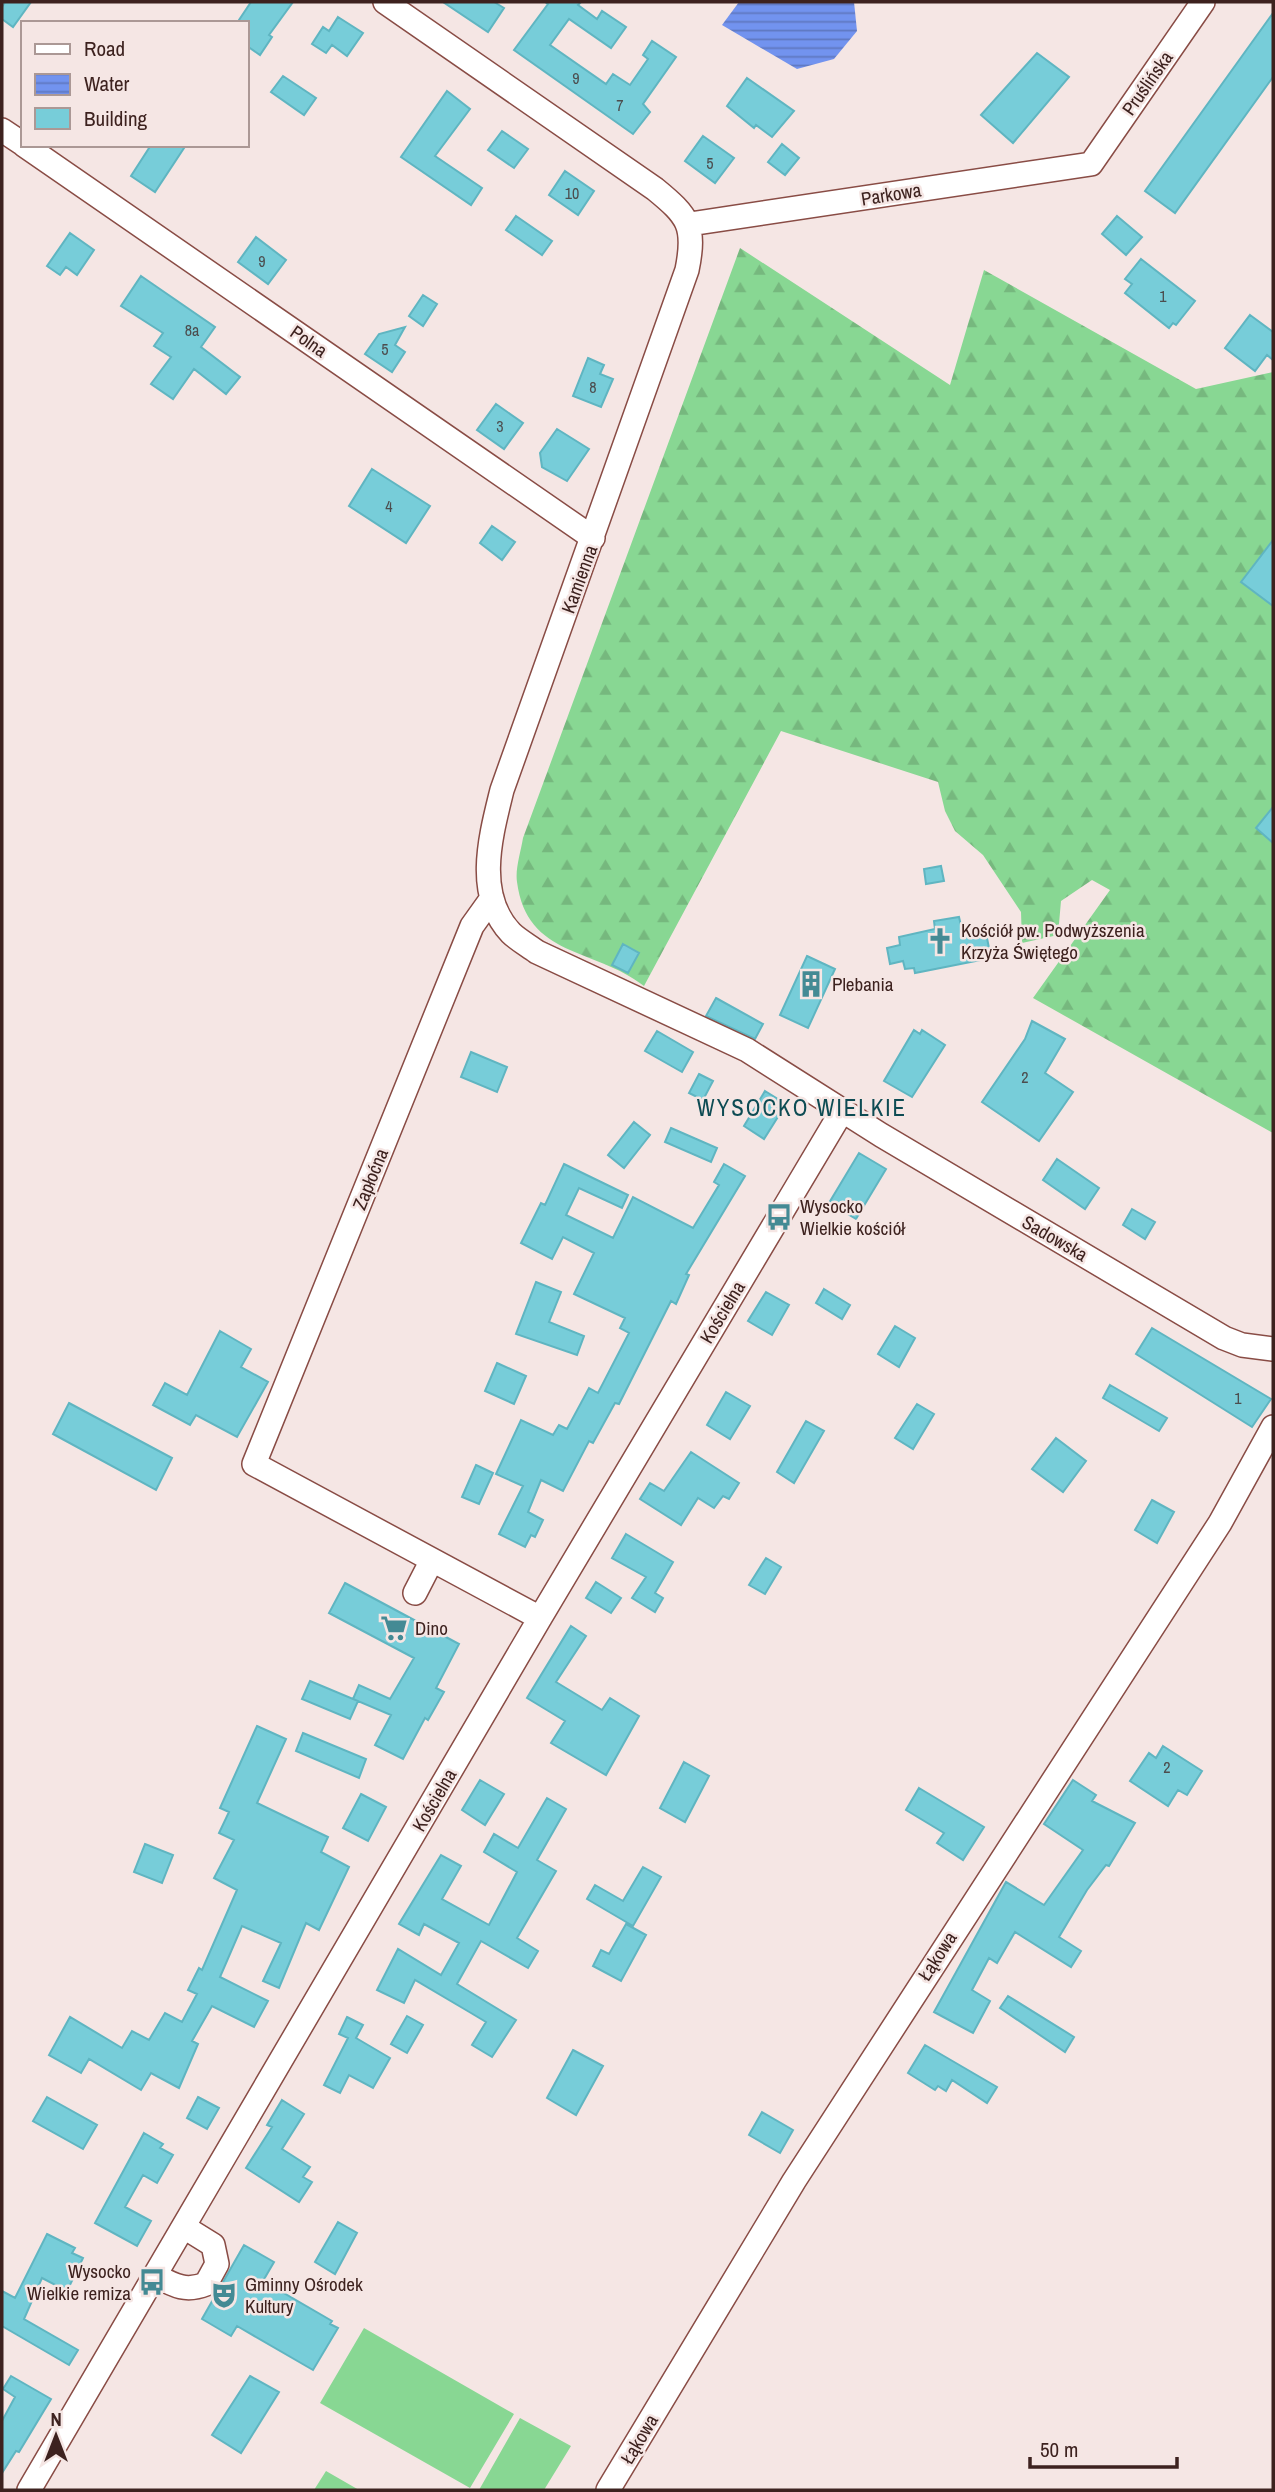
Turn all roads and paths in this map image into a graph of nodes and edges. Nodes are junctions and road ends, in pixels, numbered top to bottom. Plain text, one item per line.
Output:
1 (384, 2) edge
2 (1203, 2) edge
3 (2, 130) edge
4 (21, 143) edge
5 (27, 147) edge
6 (1091, 164) joint
7 (690, 224) junction
8 (593, 538) junction
9 (492, 898) junction
10 (842, 1111) junction
11 (1273, 1349) edge
12 (1273, 1427) edge
13 (432, 1560) junction
14 (415, 1593) dead end
15 (540, 1618) junction
16 (184, 2227) junction
17 (156, 2276) junction
18 (29, 2490) edge
19 (608, 2490) edge

1 - 7 street
2 - 6 street, Pruślińska
3 - 4 street, Polna
5 - 8 street, Polna
6 - 7 street, Parkowa
7 - 8 street, Kamienna
8 - 9 street, Kamienna
9 - 10 street, Kamienna
9 - 13 street, Zapłoćna
10 - 11 street, Sadowska
10 - 15 street, Kościelna
12 - 19 street, Łąkowa
13 - 14 street
13 - 15 street
15 - 16 street, Kościelna
16 - 17 street, Kościelna
16 - 17 street
17 - 18 street, Kościelna

